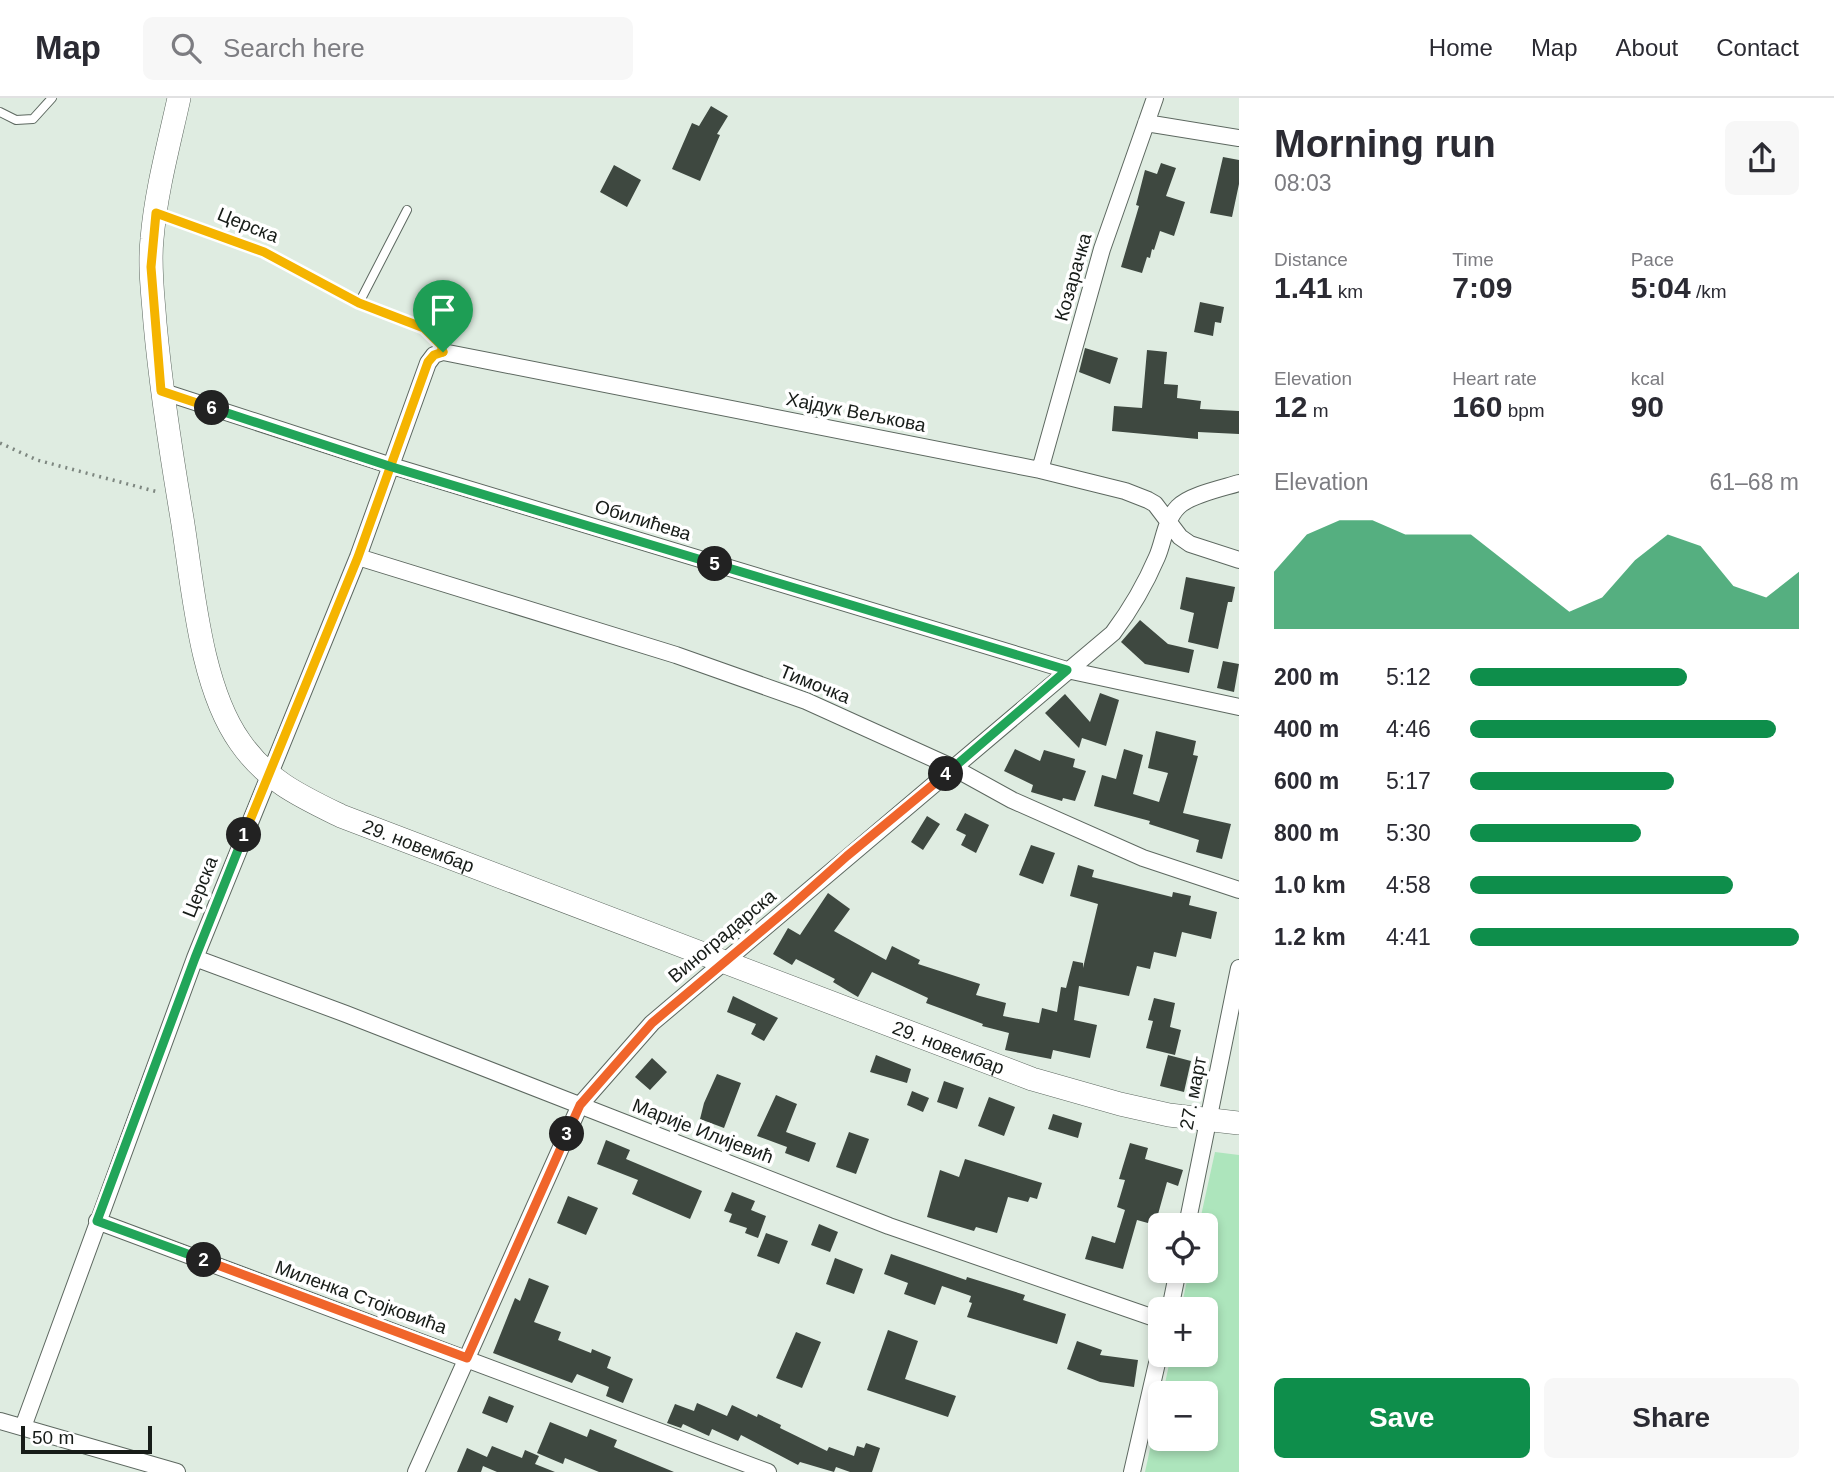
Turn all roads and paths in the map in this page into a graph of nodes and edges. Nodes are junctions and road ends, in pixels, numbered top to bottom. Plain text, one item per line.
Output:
1 (52, 98) edge
2 (179, 98) edge
3 (1154, 98) edge
4 (0, 113) edge
5 (1146, 123) junction
6 (1239, 138) edge
7 (407, 210) dead end
8 (156, 213) junction
9 (359, 303) junction
10 (443, 352) junction
11 (161, 391) junction
12 (0, 443) edge
13 (392, 467) junction
14 (1040, 470) junction
15 (1239, 483) edge
16 (179, 497) junction
17 (1169, 521) junction
18 (358, 557) junction
19 (1239, 560) edge
20 (1067, 670) junction
21 (1239, 707) edge
22 (954, 768) junction
23 (268, 774) junction
24 (1239, 890) edge
25 (195, 958) junction
26 (724, 961) junction
27 (1239, 968) edge
28 (580, 1105) junction
29 (1210, 1119) junction
30 (1239, 1123) edge
31 (1190, 1213) edge
32 (97, 1221) junction
33 (1148, 1316) edge
34 (467, 1358) junction
35 (1156, 1367) edge
36 (0, 1421) edge
37 (23, 1427) junction
38 (177, 1472) edge
39 (416, 1472) edge
40 (768, 1472) edge
41 (1132, 1472) edge

1 - 4 lane
2 - 8 main road, 29. новембар
3 - 5 street, Козарачка
5 - 6 street
5 - 14 street, Козарачка
7 - 9 lane
8 - 9 lane, Церска
8 - 11 main road, 29. новембар
9 - 10 lane, Церска
10 - 13 street, Церска
10 - 14 street, Хајдук Вељкова
11 - 13 street, Обилићева
11 - 16 main road, 29. новембар
12 - 16 path
13 - 18 street, Церска
13 - 20 street, Обилићева
14 - 17 street, Хајдук Вељкова
15 - 17 street
16 - 23 main road, 29. новембар
17 - 19 street, Хајдук Вељкова
17 - 20 street, Виноградарска
18 - 22 street, Тимочка
18 - 23 street, Церска
20 - 21 street, Обилићева
20 - 22 street, Виноградарска
22 - 24 street, Тимочка
22 - 26 street, Виноградарска
23 - 25 street, Церска
23 - 26 main road, 29. новембар
25 - 28 street, Марије Илијевић
25 - 32 street, Церска
26 - 28 street, Виноградарска
26 - 29 main road, 29. новембар
27 - 29 street, 27. март
28 - 33 street, Марије Илијевић
28 - 34 street, Виноградарска
29 - 30 main road, 29. новембар
29 - 31 street, 27. март
32 - 34 street, Миленка Стојковића
32 - 37 street, Церска
34 - 39 street, Виноградарска
34 - 40 street, Миленка Стојковића
35 - 41 street
36 - 37 street
37 - 38 street

